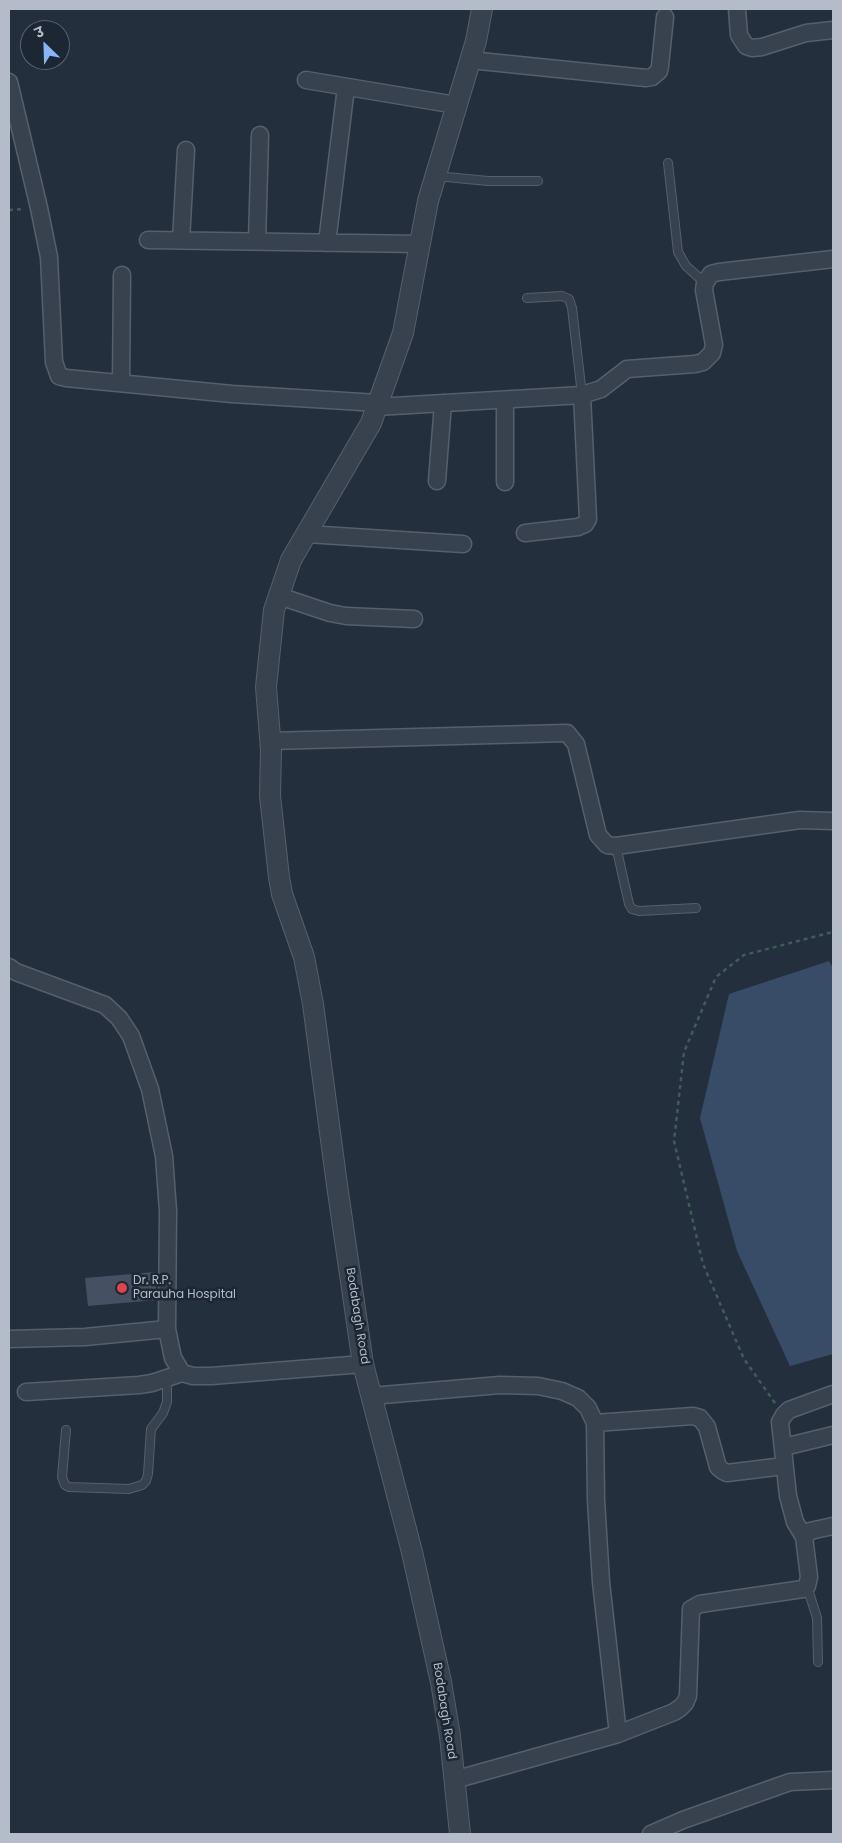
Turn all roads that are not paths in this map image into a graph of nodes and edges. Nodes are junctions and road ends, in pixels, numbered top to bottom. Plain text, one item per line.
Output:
1 (482, 9) edge
2 (737, 9) edge
3 (665, 16) dead end
4 (833, 30) edge
5 (470, 60) junction
6 (306, 80) dead end
7 (9, 82) edge
8 (346, 87) junction
9 (456, 105) junction
10 (260, 135) dead end
11 (186, 150) dead end
12 (668, 163) dead end
13 (436, 176) junction
14 (538, 181) dead end
15 (148, 240) dead end
16 (181, 240) junction
17 (257, 241) junction
18 (327, 242) junction
19 (420, 244) junction
20 (833, 259) edge
21 (122, 274) dead end
22 (705, 282) junction
23 (527, 298) dead end
24 (121, 383) junction
25 (582, 395) junction
26 (505, 400) junction
27 (443, 404) junction
28 (377, 405) junction
29 (436, 481) dead end
30 (505, 482) dead end
31 (524, 533) dead end
32 (307, 534) junction
33 (463, 544) dead end
34 (279, 596) junction
35 (414, 620) dead end
36 (271, 746) junction
37 (833, 821) edge
38 (616, 846) junction
39 (696, 908) dead end
40 (9, 967) edge
41 (167, 1329) junction
42 (9, 1339) edge
43 (363, 1364) junction
44 (182, 1373) junction
45 (167, 1379) junction
46 (26, 1392) dead end
47 (833, 1394) edge
48 (371, 1396) junction
49 (595, 1423) junction
50 (66, 1430) dead end
51 (833, 1435) edge
52 (784, 1447) junction
53 (784, 1466) junction
54 (833, 1526) edge
55 (804, 1537) junction
56 (807, 1586) junction
57 (818, 1662) dead end
58 (618, 1734) junction
59 (454, 1780) junction
60 (833, 1780) edge
61 (460, 1834) edge
62 (651, 1834) edge

1 - 5 street, Bodabagh Road
2 - 4 street
3 - 5 street
5 - 9 street, Bodabagh Road
6 - 8 street
7 - 24 street
8 - 9 street
8 - 18 street
9 - 13 street, Bodabagh Road
10 - 17 street
11 - 16 street
12 - 22 lane
13 - 14 lane
13 - 19 street, Bodabagh Road
15 - 16 street
16 - 17 street
17 - 18 street
18 - 19 street
19 - 28 street, Bodabagh Road
20 - 22 street
21 - 24 street
22 - 25 street
23 - 25 lane
24 - 28 street
25 - 26 street
25 - 31 street
26 - 27 street
26 - 30 street
27 - 28 street
27 - 29 street
28 - 32 street, Bodabagh Road
32 - 33 street
32 - 34 street, Bodabagh Road
34 - 35 street
34 - 36 street, Bodabagh Road
36 - 38 street
36 - 43 street, Bodabagh Road
37 - 38 street
38 - 39 lane
40 - 41 street
41 - 42 street
41 - 44 street
43 - 44 street
43 - 48 street, Bodabagh Road
44 - 45 street
45 - 46 street
45 - 50 lane
47 - 52 street
48 - 49 street
48 - 59 street, Bodabagh Road
49 - 53 street
49 - 58 street
51 - 52 street
52 - 53 street
53 - 55 street
54 - 55 street
55 - 56 street
56 - 57 lane
56 - 58 street
58 - 59 street
59 - 61 street, Bodabagh Road
60 - 62 street

